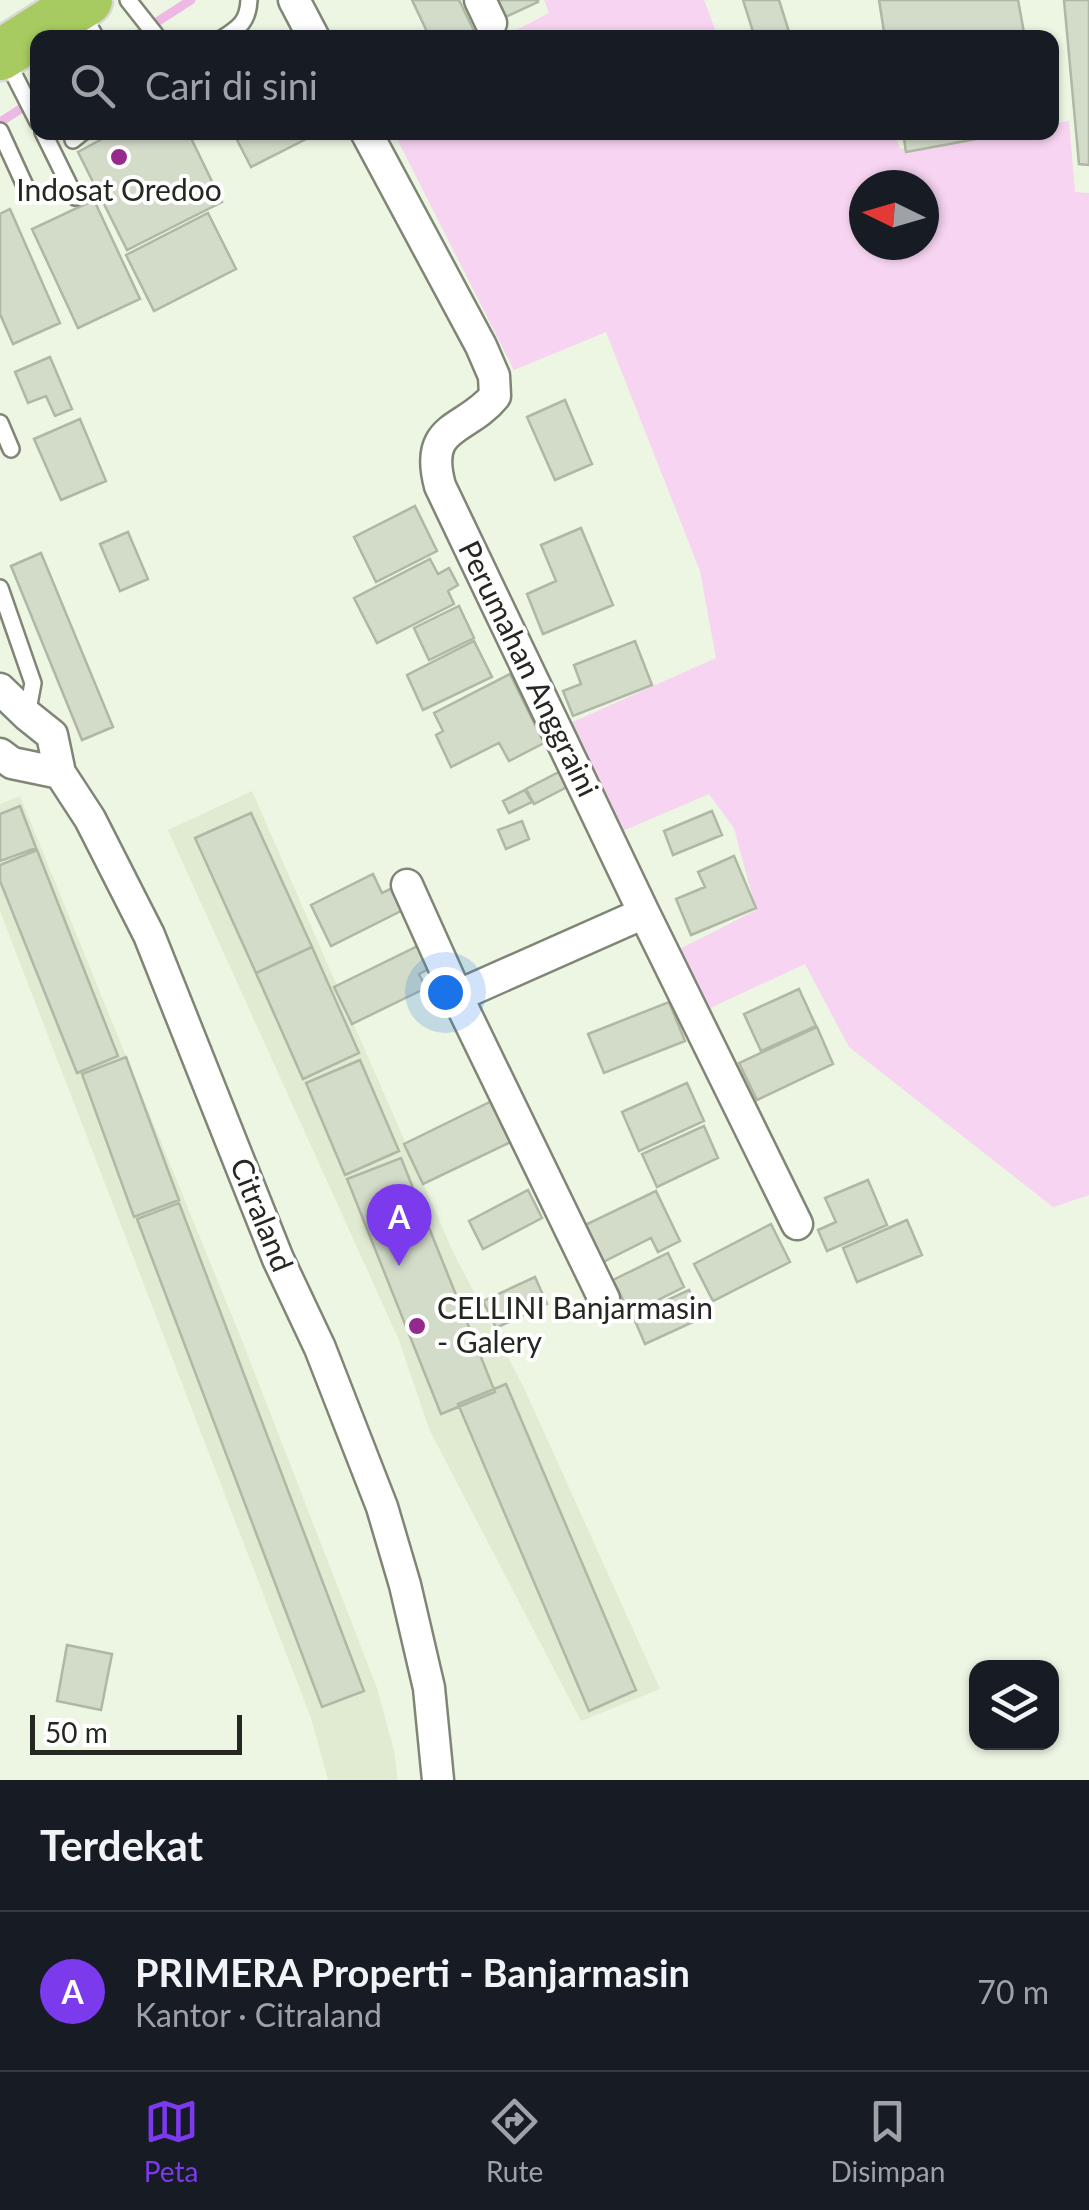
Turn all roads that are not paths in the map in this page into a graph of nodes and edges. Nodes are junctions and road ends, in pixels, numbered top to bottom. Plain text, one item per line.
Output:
1 (128, 0) edge
2 (248, 0) edge
3 (294, 0) edge
4 (87, 14) edge
5 (53, 30) edge
6 (152, 30) edge
7 (235, 30) edge
8 (310, 30) edge
9 (30, 41) edge
10 (1, 54) edge
11 (30, 107) edge
12 (0, 131) edge
13 (46, 140) edge
14 (370, 140) edge
15 (27, 190) dead end
16 (76, 197) dead end
17 (0, 423) edge
18 (11, 449) dead end
19 (0, 588) edge
20 (0, 690) edge
21 (27, 716) junction
22 (6, 758) edge
23 (60, 773) junction
24 (407, 885) dead end
25 (644, 914) junction
26 (458, 996) junction
27 (797, 1224) dead end
28 (604, 1299) dead end
29 (438, 1780) edge

1 - 6 lane
2 - 7 lane
3 - 8 street
4 - 5 highway
9 - 10 highway
10 - 11 lane
12 - 15 lane
13 - 16 lane
14 - 25 street, Perumahan Anggraini
17 - 18 lane
19 - 21 lane
20 - 21 street, Citraland
21 - 23 street, Citraland
22 - 23 street
23 - 29 street, Citraland
24 - 26 street
25 - 26 street
25 - 27 street, Perumahan Anggraini
26 - 28 street

